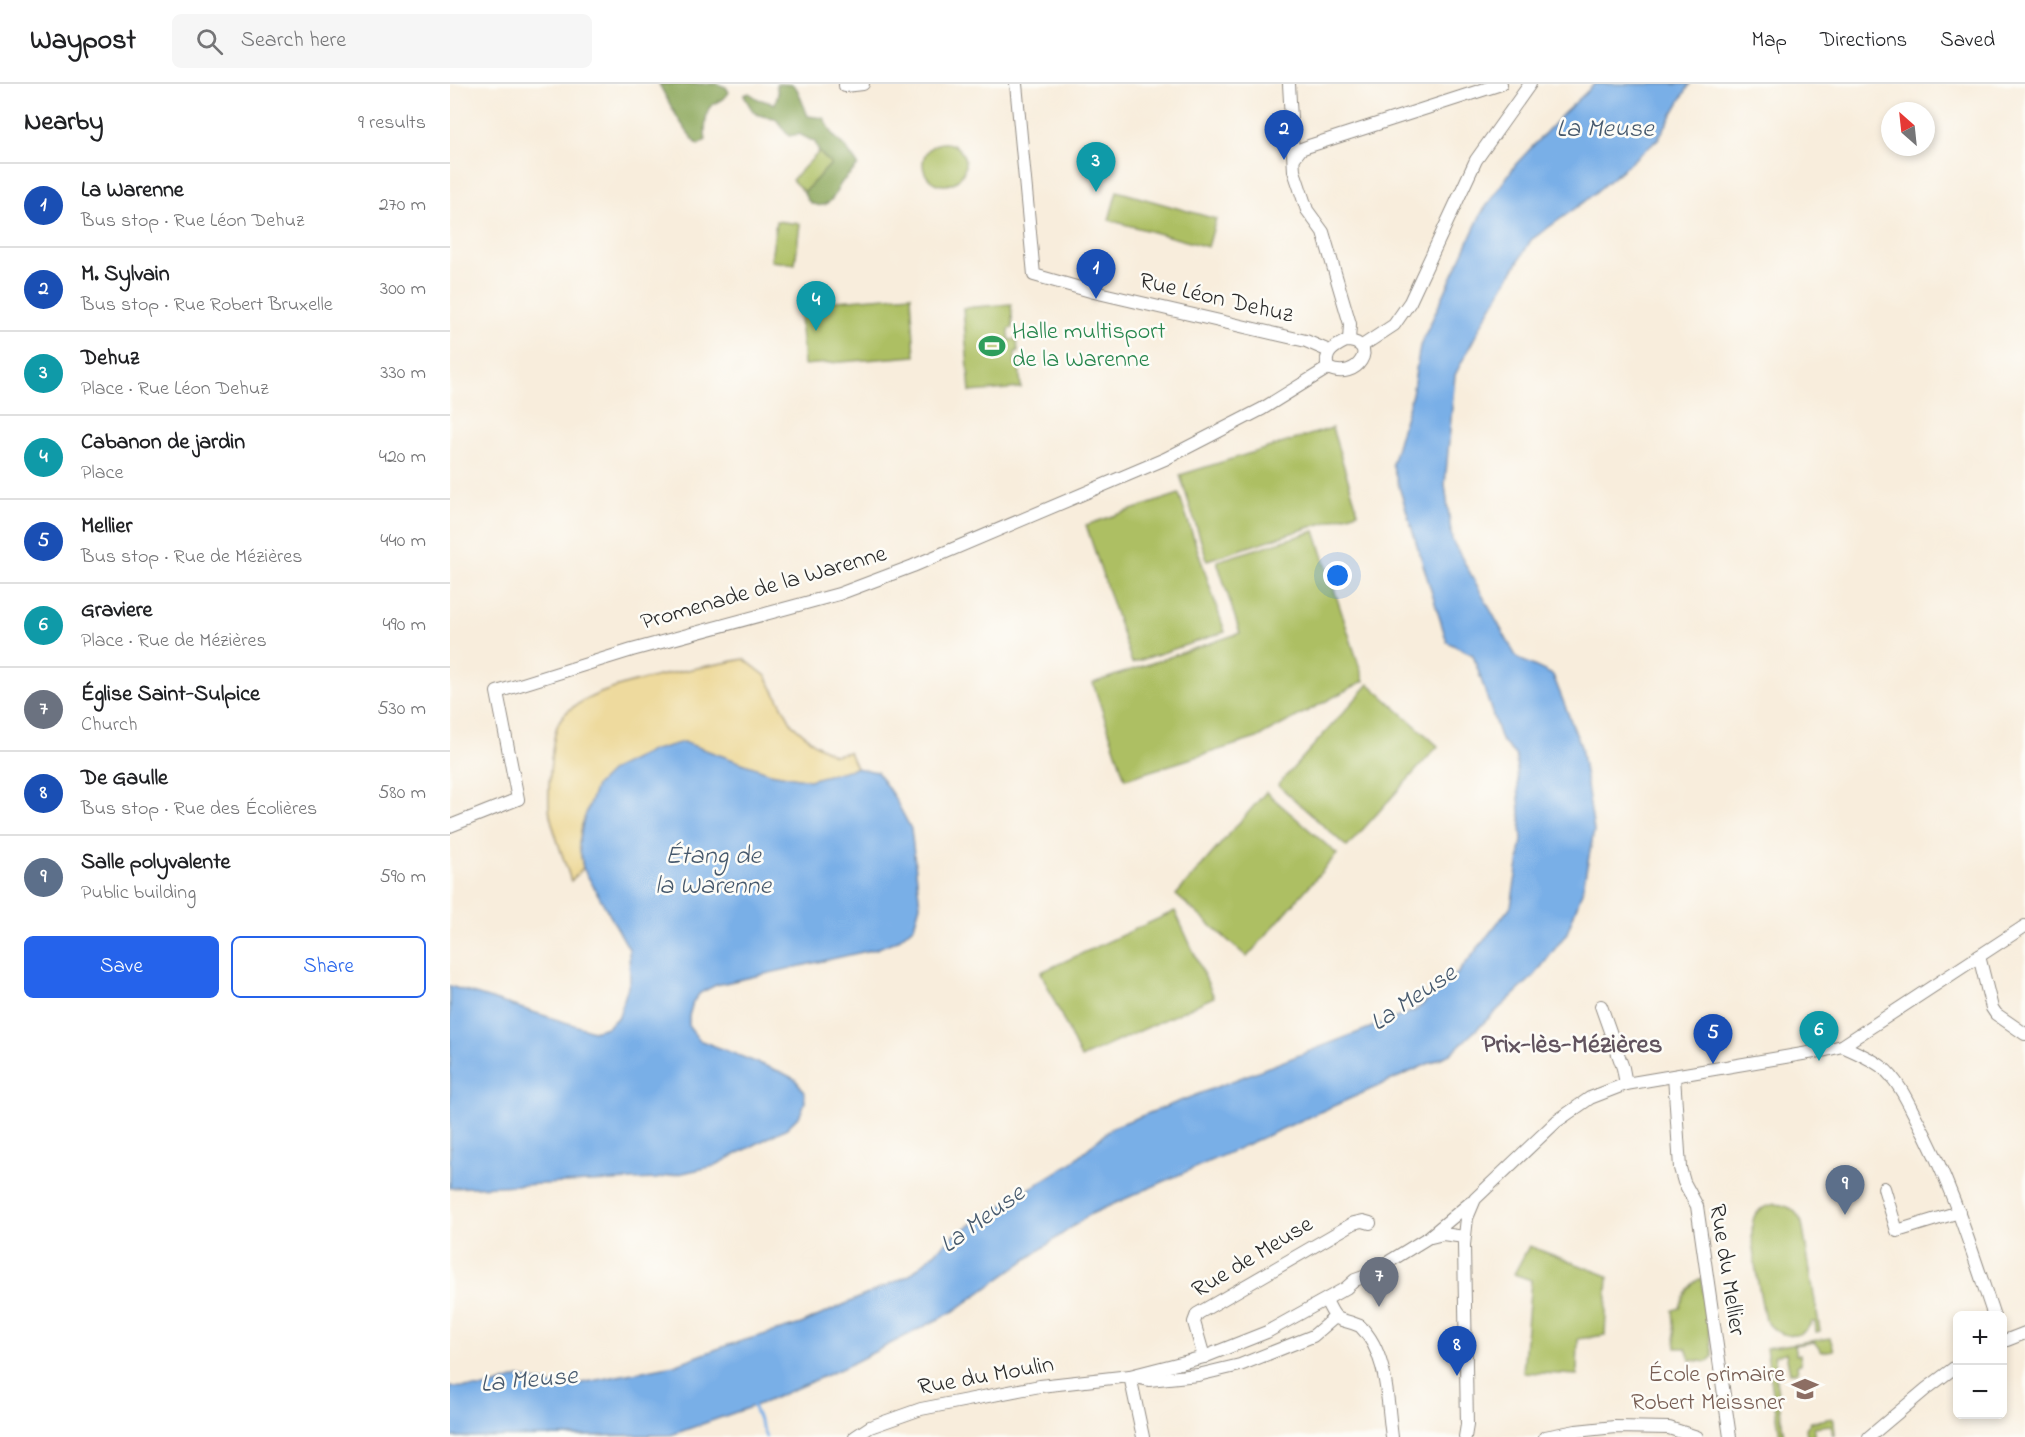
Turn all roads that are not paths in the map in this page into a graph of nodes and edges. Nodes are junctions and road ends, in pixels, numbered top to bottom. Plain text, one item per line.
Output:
1 (845, 84) edge
2 (863, 84) edge
3 (1016, 84) edge
4 (1289, 84) edge
5 (1501, 84) edge
6 (1530, 84) edge
7 (1519, 90) edge
8 (1294, 158) junction
9 (1349, 341) junction
10 (1362, 346) junction
11 (1329, 351) junction
12 (1329, 368) junction
13 (450, 826) edge
14 (2025, 926) edge
15 (1979, 956) junction
16 (1601, 1006) dead end
17 (2025, 1034) edge
18 (1842, 1046) junction
19 (1674, 1076) junction
20 (1626, 1084) junction
21 (1884, 1188) dead end
22 (1475, 1199) junction
23 (1959, 1212) junction
24 (1370, 1224) dead end
25 (1443, 1226) junction
26 (1465, 1229) junction
27 (1430, 1237) junction
28 (1326, 1300) junction
29 (1992, 1311) edge
30 (1334, 1317) junction
31 (2025, 1333) edge
32 (2007, 1338) edge
33 (1204, 1357) junction
34 (1953, 1369) edge
35 (1130, 1376) junction
36 (1614, 1432) edge
37 (855, 1437) edge
38 (1143, 1437) edge
39 (1392, 1437) edge
40 (1465, 1437) edge
41 (1545, 1437) edge
42 (1697, 1437) edge
43 (1730, 1437) edge
44 (1869, 1437) edge

1 - 2 street
3 - 11 street, Rue Léon Dehuz
4 - 8 street
5 - 8 street
6 - 7 street
7 - 10 street
8 - 9 street
9 - 10 street
9 - 11 street
10 - 12 street
11 - 12 street
12 - 13 street, Promenade de la Warenne
14 - 15 street
15 - 17 street
15 - 18 street
16 - 20 street
18 - 19 street, Rue du Moulin
18 - 23 street
19 - 20 street, Rue du Moulin
19 - 43 street, Rue du Mellier
20 - 22 street, Rue du Moulin
21 - 23 street
22 - 25 street, Rue du Moulin
22 - 26 street
23 - 29 street
24 - 33 street, Rue de Meuse
25 - 26 street
25 - 27 street, Rue du Moulin
26 - 27 street
26 - 40 street
27 - 28 street, Rue du Moulin
28 - 30 street
28 - 33 street, Rue du Moulin
30 - 35 street, Rue du Moulin
30 - 39 street
31 - 32 street
33 - 35 street, Rue du Moulin
34 - 44 street
35 - 37 street, Rue du Moulin
35 - 38 street
36 - 41 street
36 - 42 street

